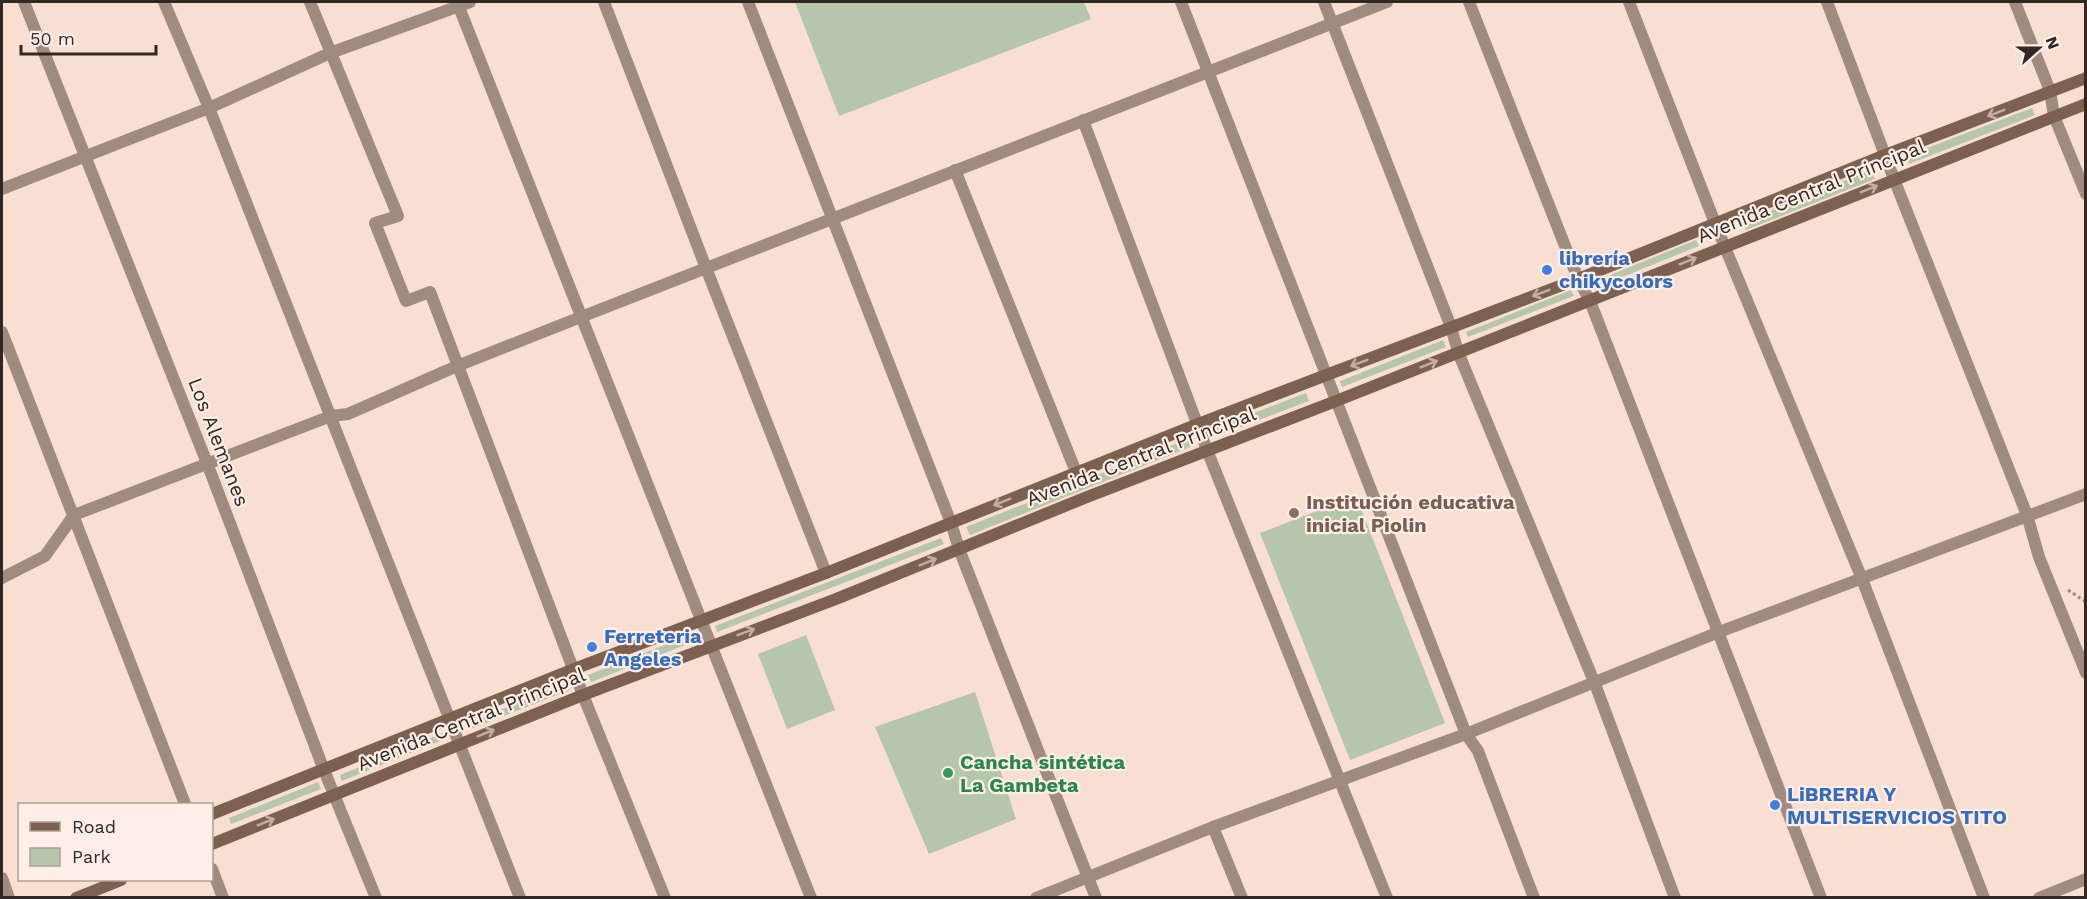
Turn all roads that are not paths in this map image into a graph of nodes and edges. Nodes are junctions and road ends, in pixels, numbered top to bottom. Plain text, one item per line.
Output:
1 (24, 2) edge
2 (164, 2) edge
3 (310, 2) edge
4 (604, 2) edge
5 (748, 2) edge
6 (1181, 2) edge
7 (1324, 2) edge
8 (1387, 2) edge
9 (1469, 2) edge
10 (1629, 2) edge
11 (1827, 2) edge
12 (2016, 2) edge
13 (462, 3) edge
14 (1332, 23) junction
15 (330, 53) junction
16 (1209, 71) junction
17 (2085, 78) edge
18 (2050, 91) junction
19 (2085, 104) edge
20 (209, 108) junction
21 (2054, 116) junction
22 (1083, 120) junction
23 (84, 155) junction
24 (1885, 155) junction
25 (956, 170) junction
26 (1894, 179) junction
27 (2, 189) edge
28 (2085, 194) edge
29 (832, 218) junction
30 (1715, 223) junction
31 (1726, 246) junction
32 (706, 268) junction
33 (1578, 279) junction
34 (1590, 301) junction
35 (581, 317) junction
36 (1451, 327) junction
37 (2, 332) edge
38 (1458, 352) junction
39 (457, 366) junction
40 (1327, 376) junction
41 (1335, 401) junction
42 (331, 416) junction
43 (1198, 424) junction
44 (1207, 450) junction
45 (207, 463) junction
46 (1076, 472) junction
47 (2085, 494) edge
48 (74, 515) junction
49 (2027, 515) junction
50 (951, 523) junction
51 (959, 549) junction
52 (826, 573) junction
53 (2, 578) edge
54 (1862, 579) junction
55 (701, 621) junction
56 (1719, 632) junction
57 (711, 645) junction
58 (574, 669) junction
59 (2085, 674) edge
60 (1595, 684) junction
61 (583, 695) junction
62 (448, 719) junction
63 (1466, 734) junction
64 (460, 743) junction
65 (324, 770) junction
66 (1341, 782) junction
67 (334, 795) junction
68 (185, 803) edge
69 (213, 814) edge
70 (1213, 827) junction
71 (213, 844) edge
72 (213, 872) edge
73 (1088, 877) junction
74 (2, 878) edge
75 (2085, 879) edge
76 (117, 881) edge
77 (9, 897) edge
78 (76, 897) edge
79 (223, 897) edge
80 (376, 897) edge
81 (520, 897) edge
82 (665, 897) edge
83 (811, 897) edge
84 (1036, 897) edge
85 (1096, 897) edge
86 (1242, 897) edge
87 (1387, 897) edge
88 (1534, 897) edge
89 (1675, 897) edge
90 (1821, 897) edge
91 (1984, 897) edge
92 (2040, 897) edge

1 - 23 street, Los Alemanes
2 - 20 street
3 - 15 street
4 - 32 street
5 - 29 street
6 - 16 street
7 - 14 street
8 - 14 street
9 - 33 street
10 - 30 street
11 - 24 street
12 - 18 street
13 - 15 street
13 - 35 street
14 - 16 street
14 - 36 street
15 - 20 street
15 - 39 street
16 - 22 street
16 - 40 street
17 - 18 street, Avenida Central Principal
18 - 21 street
18 -> 24 street, Avenida Central Principal
19 - 21 street, Avenida Central Principal
20 - 23 street
20 - 42 street
21 - 26 street, Avenida Central Principal
21 - 28 street
22 - 25 street
22 - 43 street
23 - 27 street
23 - 45 street, Los Alemanes
24 - 26 street
24 - 30 street, Avenida Central Principal
25 - 29 street
25 - 46 street
31 -> 26 street, Avenida Central Principal
26 - 49 street
29 - 32 street
29 - 50 street
30 - 31 street
30 - 33 street, Avenida Central Principal
34 -> 31 street, Avenida Central Principal
31 - 54 street
32 - 35 street
32 - 52 street
33 - 34 street
33 -> 36 street, Avenida Central Principal
34 - 38 street, Avenida Central Principal
34 - 56 street
35 - 39 street
35 - 55 street
36 - 38 street
36 -> 40 street, Avenida Central Principal
37 - 48 street
41 -> 38 street, Avenida Central Principal
38 - 60 street
39 - 42 street
39 - 58 street
40 - 41 street
40 - 43 street, Avenida Central Principal
41 - 44 street, Avenida Central Principal
41 - 63 street
42 - 45 street
42 - 62 street
43 - 44 street
43 - 46 street, Avenida Central Principal
44 - 51 street, Avenida Central Principal
44 - 66 street
45 - 48 street
45 - 65 street, Los Alemanes
46 -> 50 street, Avenida Central Principal
47 - 49 street
48 - 53 street
48 - 68 street
49 - 54 street
49 - 59 street
50 - 51 street
50 - 52 street, Avenida Central Principal
57 -> 51 street, Avenida Central Principal
51 - 73 street
52 - 55 street, Avenida Central Principal
54 - 56 street
54 - 91 street
55 - 57 street
55 - 58 street, Avenida Central Principal
56 - 60 street
56 - 90 street
57 - 61 street, Avenida Central Principal
57 - 83 street
58 - 61 street
58 - 62 street, Avenida Central Principal
60 - 63 street
60 - 89 street
64 -> 61 street, Avenida Central Principal
61 - 82 street
62 - 64 street
62 - 65 street, Avenida Central Principal
63 - 66 street
63 - 88 street
64 - 67 street, Avenida Central Principal
64 - 81 street
65 - 67 street, Los Alemanes
65 - 69 street, Avenida Central Principal
66 - 70 street
66 - 87 street
71 -> 67 street, Avenida Central Principal
67 - 80 street, Los Alemanes
70 - 73 street
70 - 86 street
72 - 79 street
73 - 84 street
73 - 85 street
74 - 77 street
75 - 92 street
76 - 78 street

